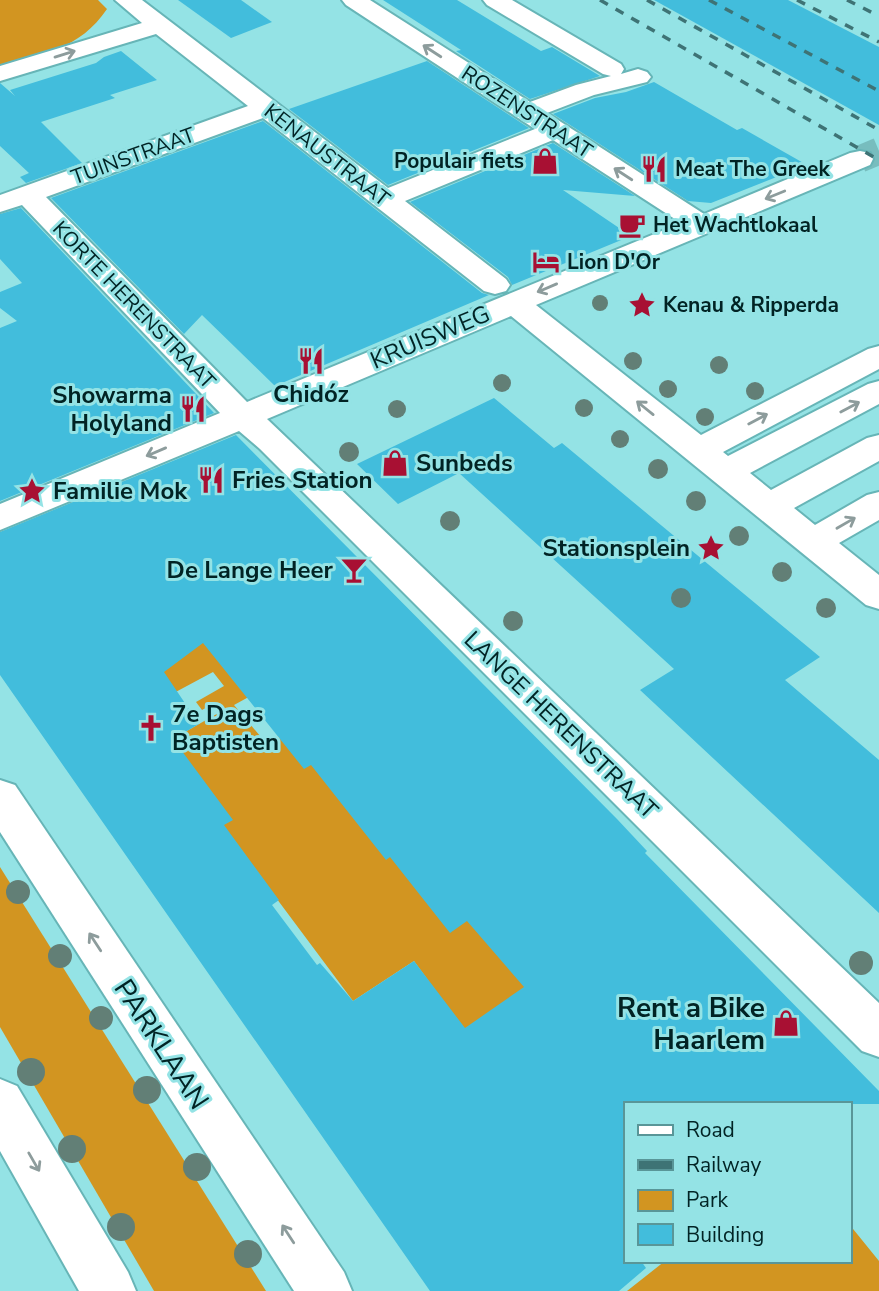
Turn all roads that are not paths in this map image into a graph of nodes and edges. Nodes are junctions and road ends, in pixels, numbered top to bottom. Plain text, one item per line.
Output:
1 (127, 0) edge
2 (354, 0) edge
3 (495, 0) edge
4 (159, 25) junction
5 (612, 69) dead end
6 (0, 74) edge
7 (638, 77) dead end
8 (266, 108) junction
9 (527, 112) junction
10 (555, 130) junction
11 (860, 159) tunnel mouth
12 (13, 199) edge
13 (384, 200) junction
14 (701, 224) junction
15 (504, 294) junction
16 (879, 356) edge
17 (879, 391) edge
18 (242, 416) junction
19 (879, 418) edge
20 (879, 446) edge
21 (698, 451) junction
22 (879, 473) edge
23 (879, 504) edge
24 (0, 518) edge
25 (879, 534) edge
26 (810, 537) edge
27 (0, 797) edge
28 (879, 1035) edge
29 (0, 1102) edge
30 (108, 1291) edge
31 (325, 1291) edge

1 - 4 street, KENAUSTRAAT
9 -> 2 street, ROZENSTRAAT
3 - 5 street
6 -> 4 street
4 - 8 street, KENAUSTRAAT
7 - 9 street
8 - 12 street, TUINSTRAAT
8 - 13 street, KENAUSTRAAT
9 - 10 street, ROZENSTRAAT
10 - 13 street
14 -> 10 street, ROZENSTRAAT
11 -> 14 street, KRUISWEG
12 - 18 street, KORTE HERENSTRAAT
13 - 15 street, KENAUSTRAAT
14 -> 15 street, KRUISWEG
15 - 18 street, KRUISWEG
21 -> 15 street
21 -> 16 street
26 -> 17 street
18 -> 24 street, KRUISWEG
18 - 28 street, LANGE HERENSTRAAT
19 - 26 street
20 - 26 street
21 - 26 street
22 - 26 street
26 -> 23 street
25 - 26 street
31 -> 27 street, PARKLAAN
29 -> 30 street

